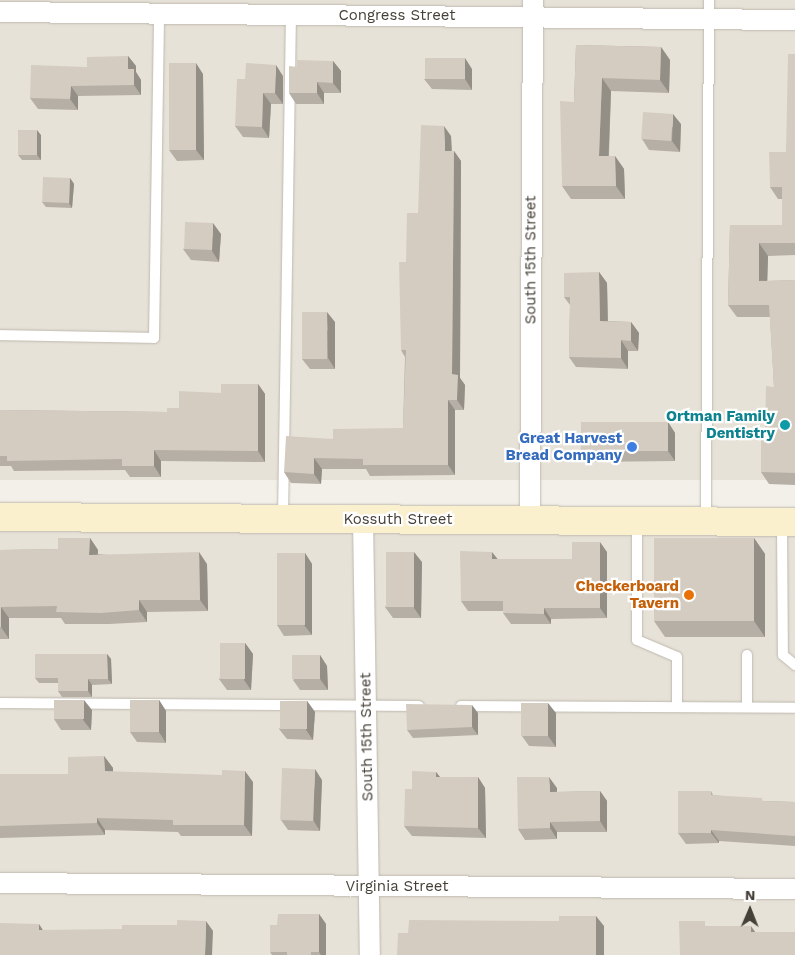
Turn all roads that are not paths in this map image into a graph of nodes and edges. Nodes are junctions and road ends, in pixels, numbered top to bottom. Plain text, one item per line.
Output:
1 (533, 9) edge
2 (709, 10) edge
3 (0, 12) edge
4 (159, 15) junction
5 (291, 16) junction
6 (795, 20) edge
7 (0, 335) edge
8 (0, 517) edge
9 (283, 519) junction
10 (363, 520) junction
11 (530, 521) junction
12 (637, 521) junction
13 (706, 522) junction
14 (789, 522) edge
15 (747, 655) dead end
16 (795, 665) edge
17 (0, 703) edge
18 (366, 706) junction
19 (427, 706) edge
20 (447, 706) edge
21 (677, 707) junction
22 (747, 708) junction
23 (795, 708) edge
24 (0, 883) edge
25 (369, 887) junction
26 (795, 889) edge
27 (370, 955) edge

1 - 2 street, Congress Street
1 - 5 street, Congress Street
1 - 11 street, South 15th Street
2 - 6 street, Congress Street
2 - 13 lane
3 - 4 street, Congress Street
4 - 5 street, Congress Street
4 - 7 lane
5 - 9 lane
8 - 9 street, Kossuth Street
9 - 10 street, Kossuth Street
10 - 11 street, Kossuth Street
10 - 18 street, South 15th Street
11 - 12 street, Kossuth Street
12 - 13 street, Kossuth Street
12 - 21 lane
13 - 14 street, Kossuth Street
14 - 16 lane
15 - 22 lane
17 - 18 lane
18 - 19 lane
18 - 25 street, South 15th Street
20 - 21 lane
21 - 22 lane
22 - 23 lane
24 - 25 street, Virginia Street
25 - 26 street, Virginia Street
25 - 27 street, South 15th Street

